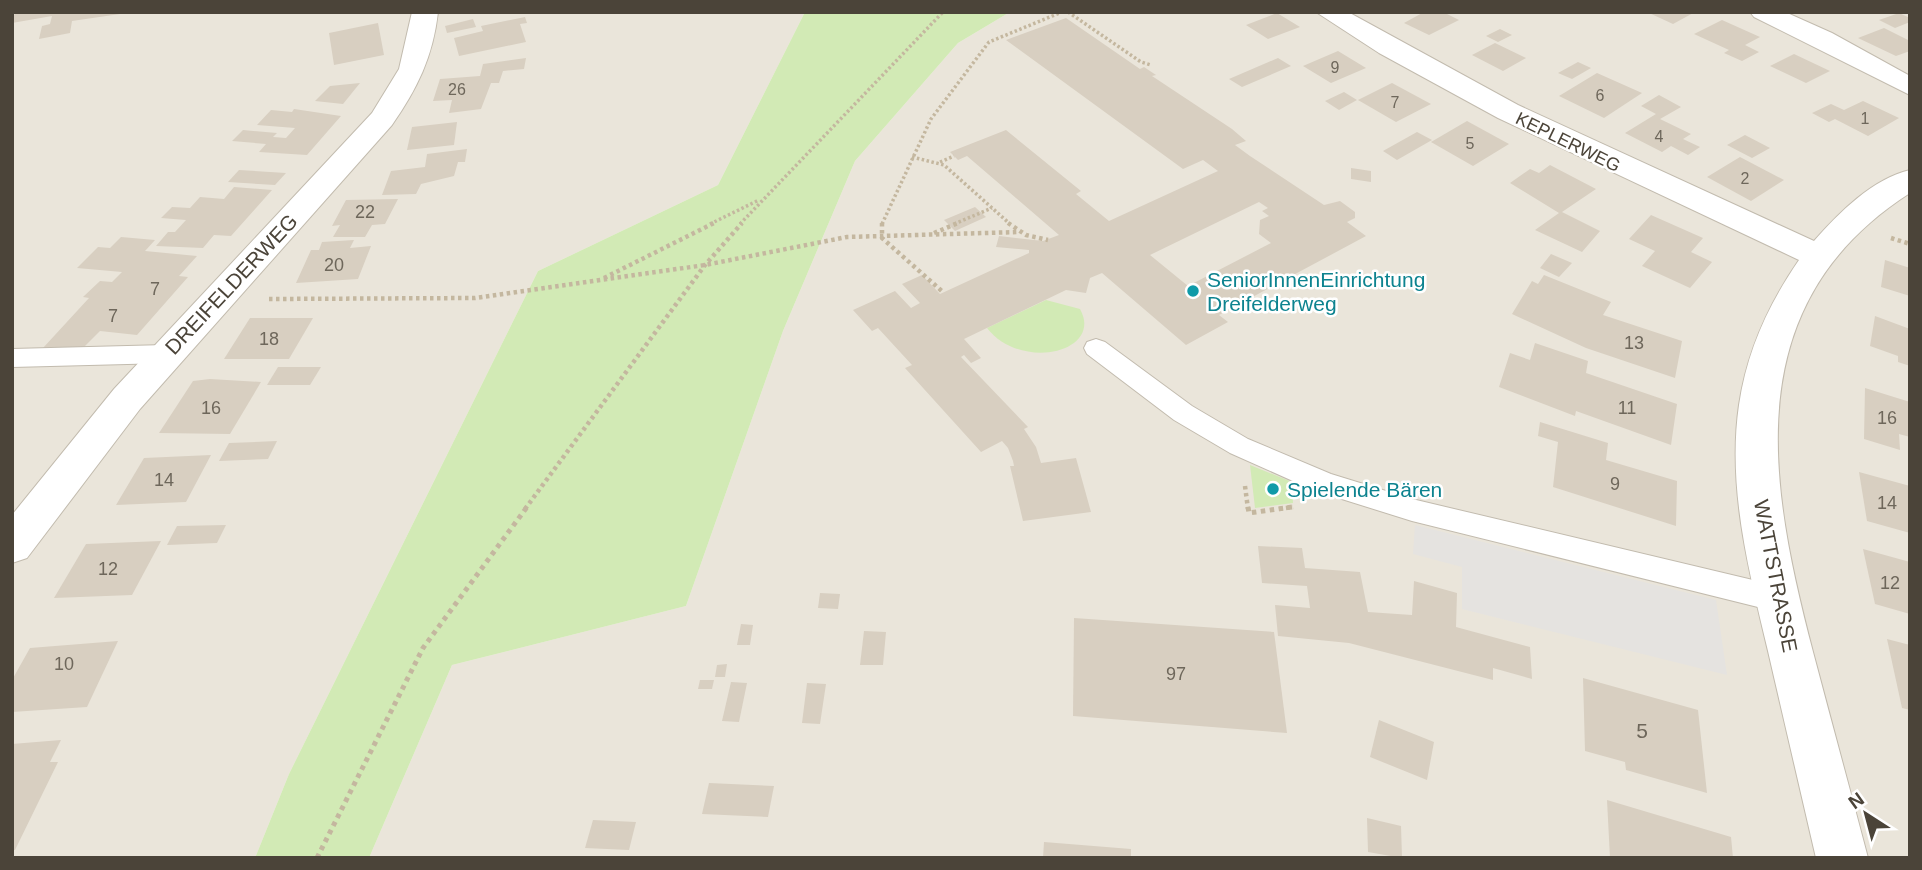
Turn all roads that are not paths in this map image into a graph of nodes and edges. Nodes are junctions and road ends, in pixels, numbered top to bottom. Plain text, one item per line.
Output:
1 (425, 12) edge
2 (1329, 12) edge
3 (1763, 12) edge
4 (1910, 87) edge
5 (1910, 179) edge
6 (1817, 255) junction
7 (1096, 348) dead end
8 (166, 354) junction
9 (12, 358) edge
10 (12, 547) edge
11 (1778, 599) junction
12 (1842, 858) edge

1 - 8 street, DREIFELDERWEG
2 - 6 street, KEPLERWEG
3 - 4 street
5 - 6 street, WATTSTRASSE
6 - 11 street, WATTSTRASSE
7 - 11 lane
8 - 9 lane
8 - 10 street, DREIFELDERWEG
11 - 12 street, WATTSTRASSE

